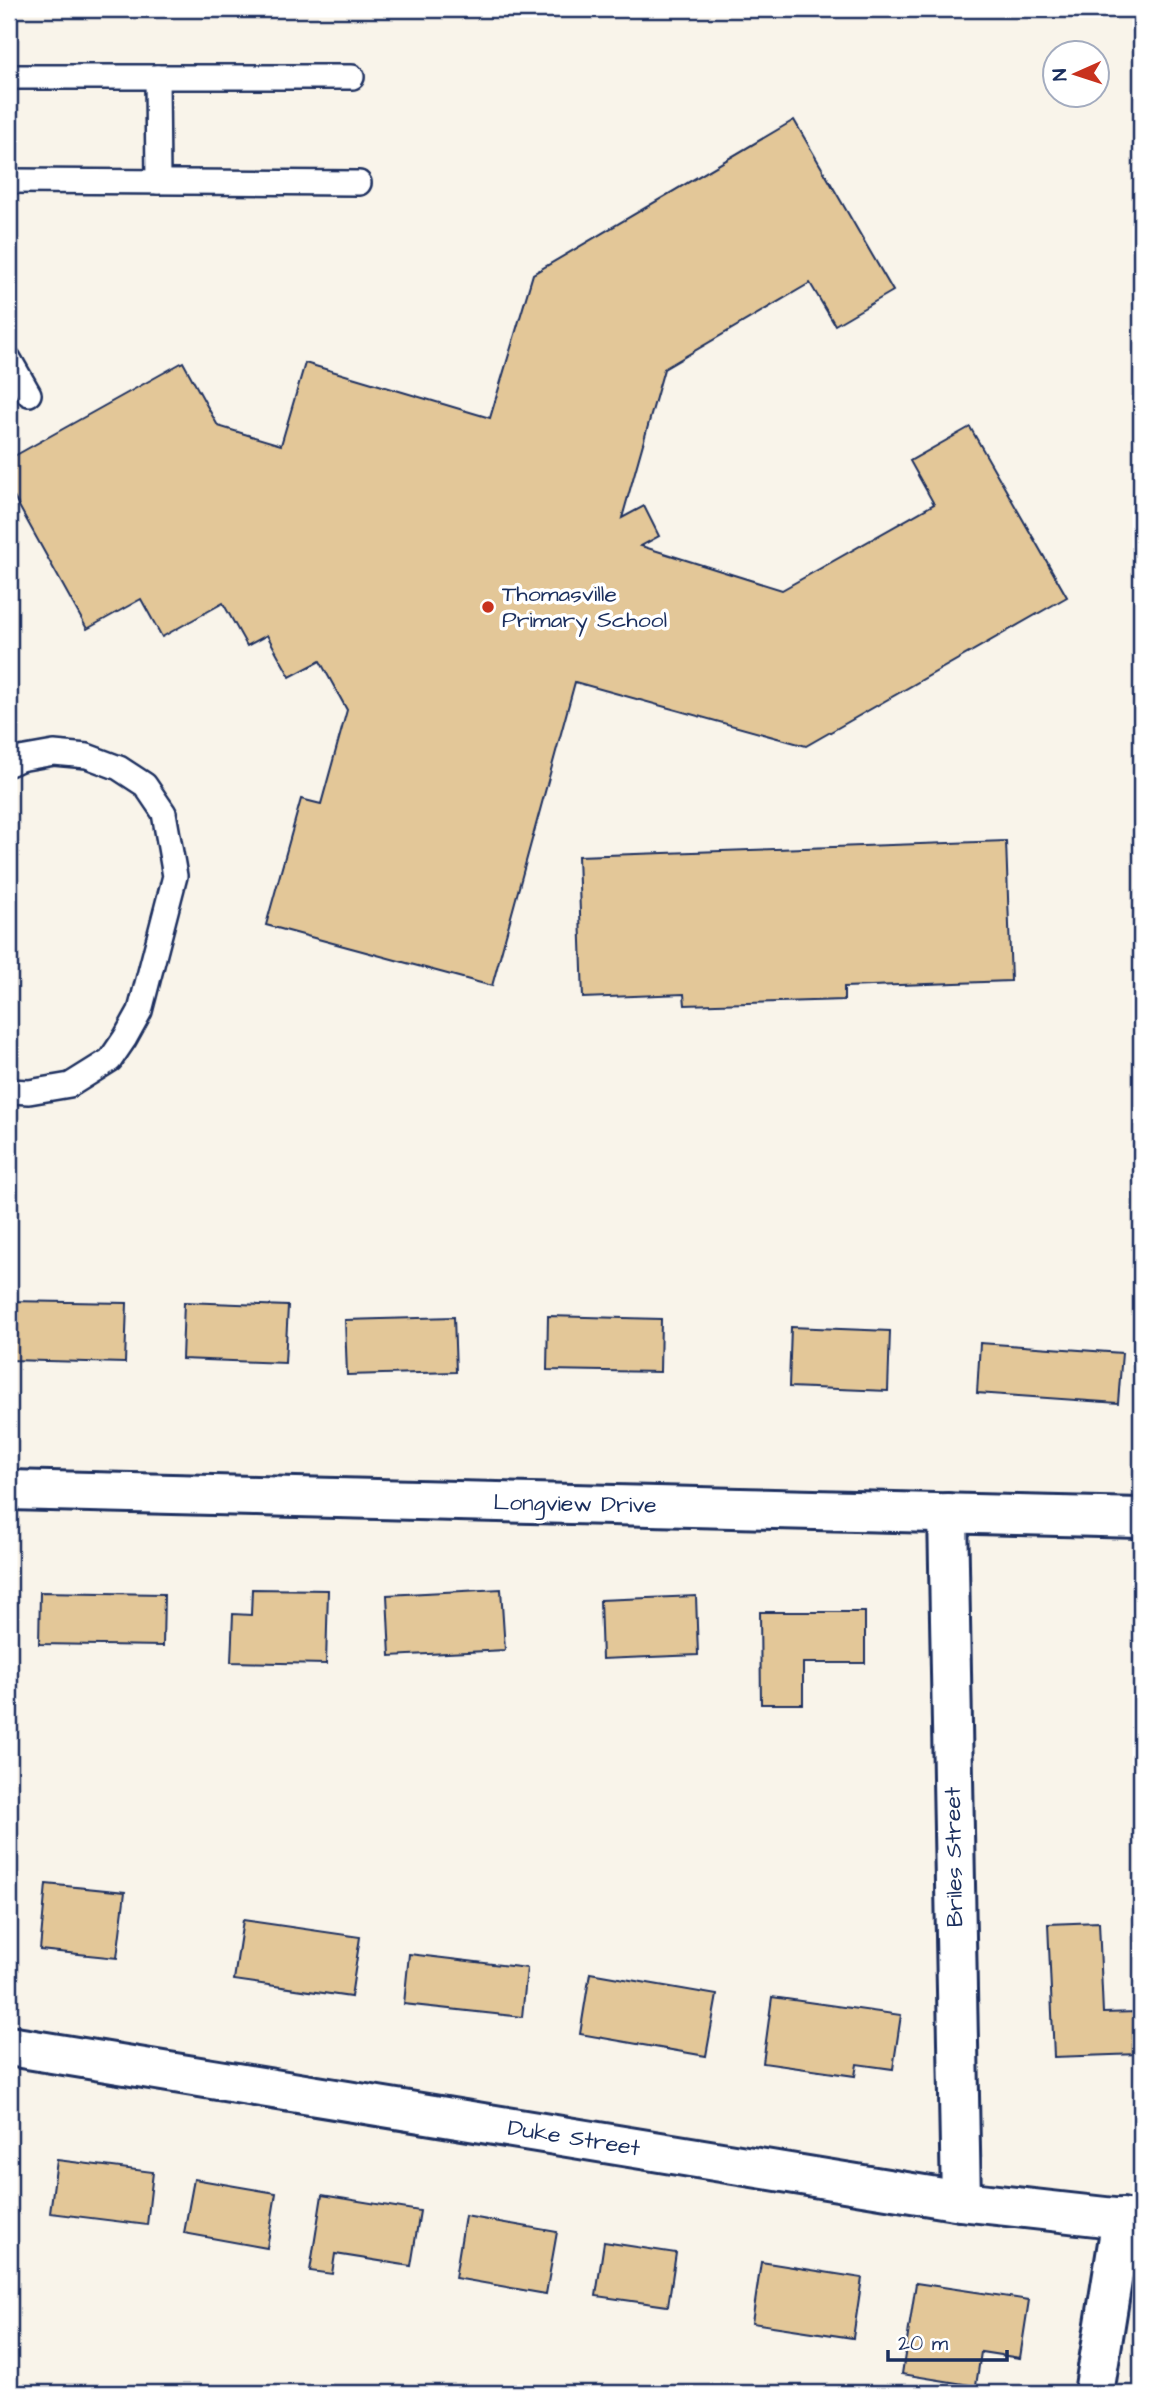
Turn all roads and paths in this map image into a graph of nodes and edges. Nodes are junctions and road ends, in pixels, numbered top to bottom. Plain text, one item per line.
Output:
1 (157, 77) junction
2 (352, 77) dead end
3 (9, 78) edge
4 (9, 181) edge
5 (158, 182) junction
6 (359, 183) dead end
7 (9, 359) edge
8 (29, 394) dead end
9 (9, 764) edge
10 (9, 1091) edge
11 (9, 1490) edge
12 (948, 1513) junction
13 (1141, 1518) edge
14 (9, 2046) edge
15 (961, 2201) junction
16 (1132, 2219) edge
17 (1094, 2393) edge

1 - 2 lane
1 - 3 lane
1 - 5 lane
4 - 5 lane
5 - 6 lane
7 - 8 lane
9 - 10 lane
11 - 12 street, Longview Drive
12 - 13 street, Longview Drive
12 - 15 street, Briles Street
14 - 15 street, Duke Street
15 - 16 street, Duke Street
16 - 17 street

